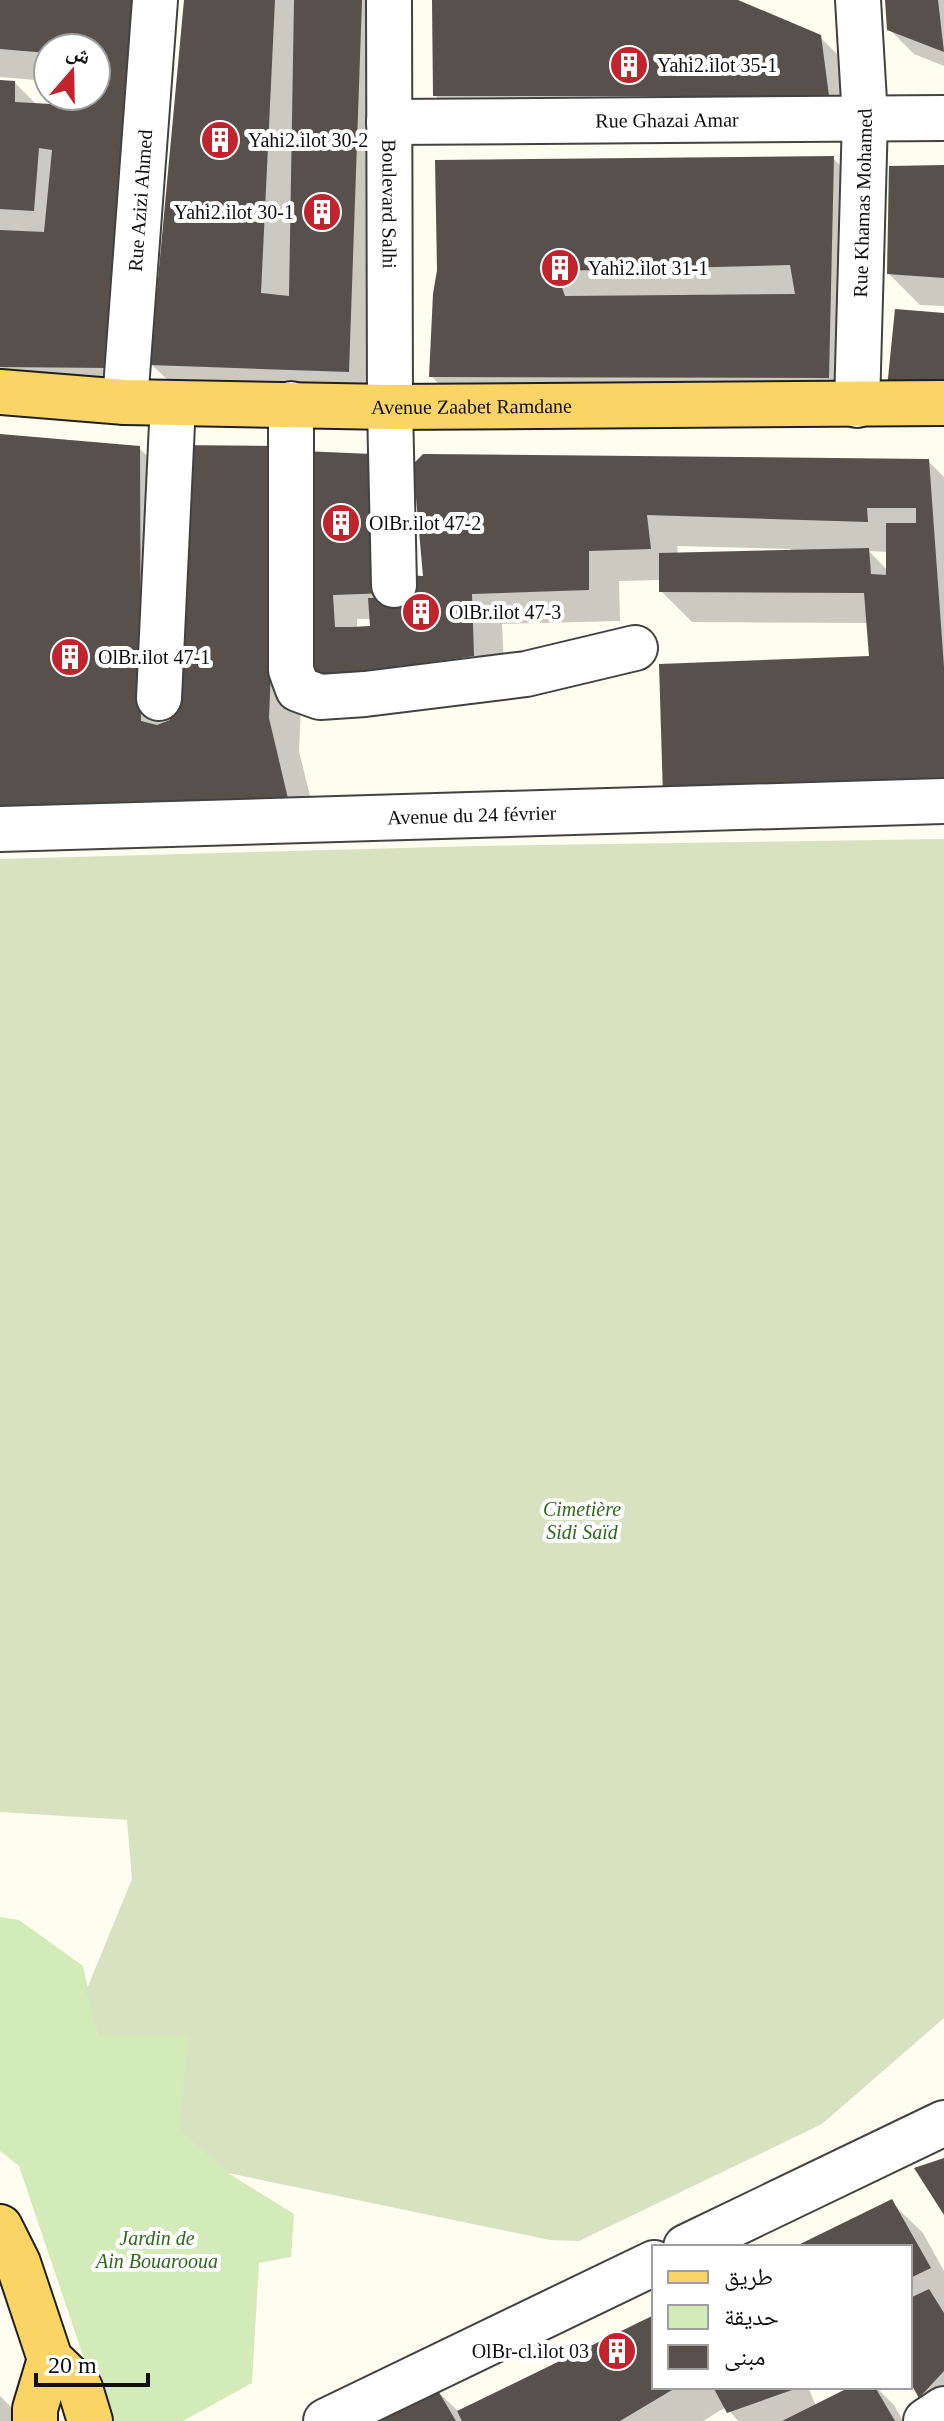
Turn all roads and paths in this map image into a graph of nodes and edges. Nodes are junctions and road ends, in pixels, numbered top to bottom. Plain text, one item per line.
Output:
1 (155, 0) edge
2 (389, 0) edge
3 (858, 0) edge
4 (865, 118) junction
5 (944, 118) edge
6 (389, 122) junction
7 (0, 392) edge
8 (125, 402) junction
9 (173, 403) junction
10 (944, 403) edge
11 (291, 404) junction
12 (857, 405) junction
13 (390, 407) junction
14 (394, 585) dead end
15 (635, 648) dead end
16 (159, 698) dead end
17 (944, 801) edge
18 (0, 829) edge
19 (944, 2123) edge
20 (0, 2227) edge
21 (690, 2245) edge
22 (652, 2264) edge
23 (50, 2359) junction
24 (35, 2421) edge
25 (90, 2421) edge
26 (326, 2421) edge

1 - 8 street, Rue Azizi Ahmed
2 - 6 street, Boulevard Salhi
3 - 4 street, Rue Khamas Mohamed
4 - 5 street, Rue Ghazai Amar
4 - 6 street, Rue Ghazai Amar
4 - 12 street, Rue Khamas Mohamed
6 - 13 street, Boulevard Salhi
7 - 8 main road, Avenue Zaabet Ramdane
8 - 9 main road, Avenue Zaabet Ramdane
9 - 11 main road, Avenue Zaabet Ramdane
9 - 16 street
10 - 12 main road, Avenue Zaabet Ramdane
11 - 13 main road, Avenue Zaabet Ramdane
11 - 15 street
12 - 13 main road, Avenue Zaabet Ramdane
13 - 14 street, Boulevard Salhi
17 - 18 street, Avenue du 24 février
19 - 21 street
20 - 23 main road
22 - 26 street
23 - 24 main road
23 - 25 main road

